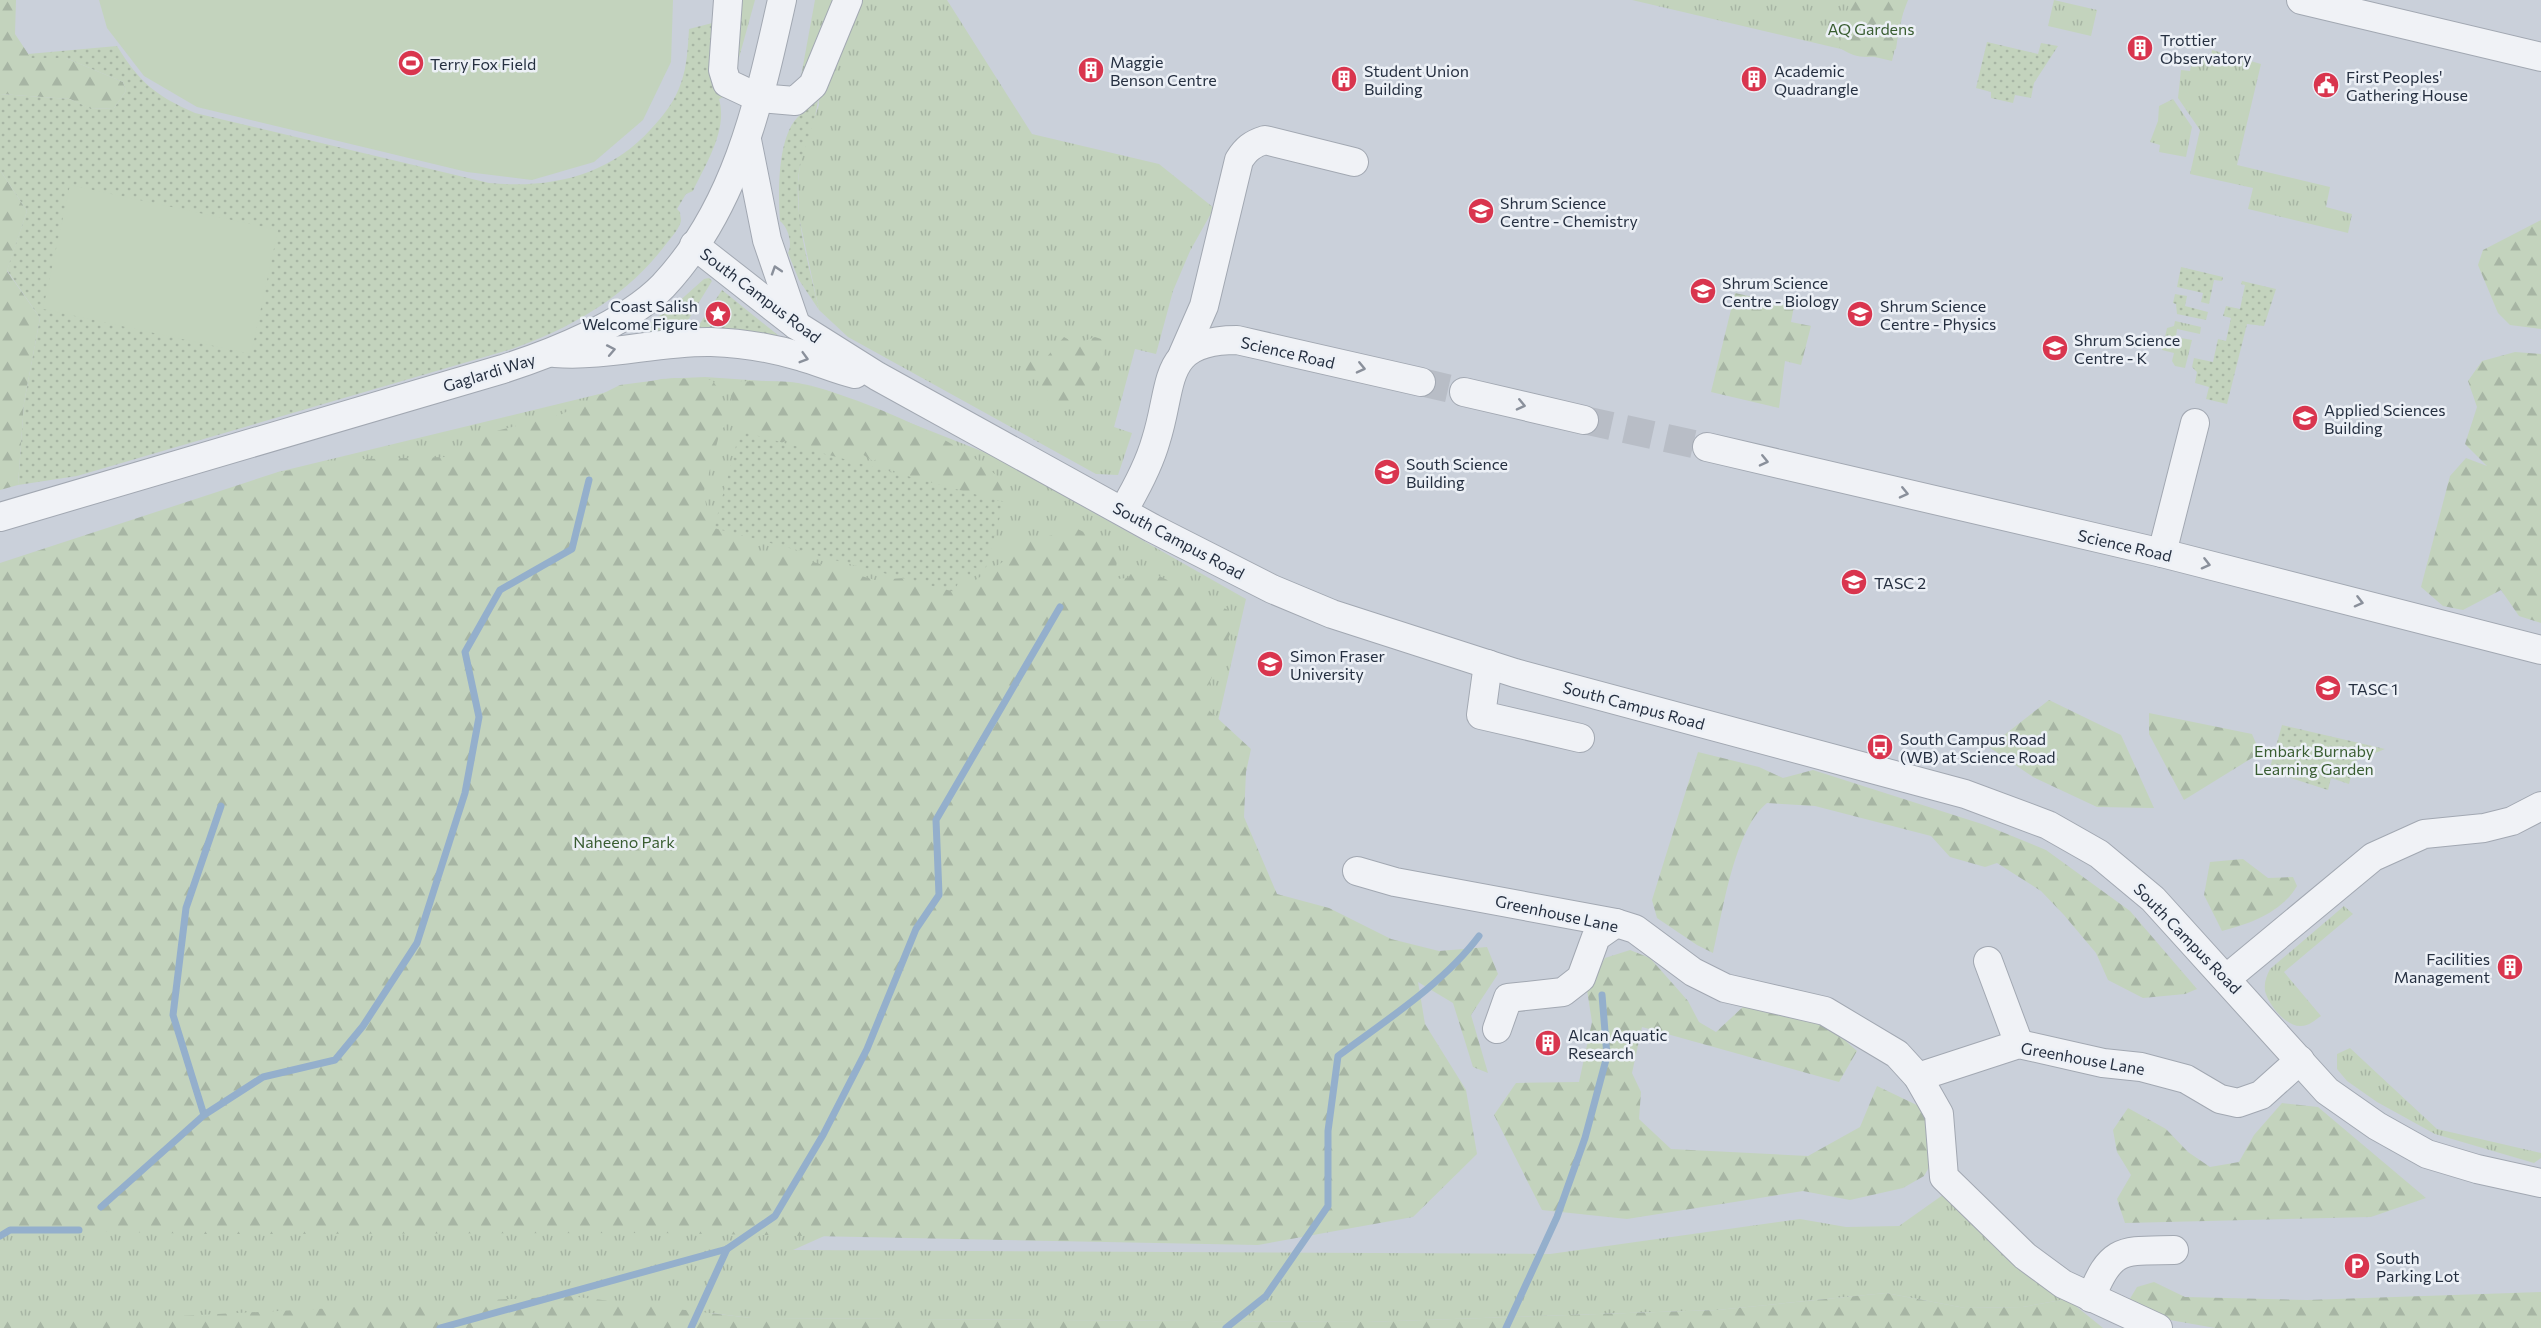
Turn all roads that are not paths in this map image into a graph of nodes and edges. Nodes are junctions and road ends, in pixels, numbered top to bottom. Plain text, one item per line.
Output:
1 (728, 0) edge
2 (782, 0) edge
3 (848, 0) edge
4 (2301, 0) edge
5 (2370, 8) edge
6 (2541, 57) edge
7 (759, 98) junction
8 (747, 140) junction
9 (1354, 162) dead end
10 (694, 245) junction
11 (796, 325) junction
12 (553, 352) junction
13 (1183, 354) junction
14 (878, 376) junction
15 (1421, 382) tunnel mouth
16 (1464, 392) tunnel mouth
17 (1584, 420) tunnel mouth
18 (2195, 423) dead end
19 (1707, 447) tunnel mouth
20 (1123, 511) junction
21 (0, 517) edge
22 (2162, 553) junction
23 (2541, 650) edge
24 (1488, 664) junction
25 (1580, 738) dead end
26 (2541, 806) edge
27 (1357, 871) dead end
28 (1616, 923) junction
29 (1988, 961) dead end
30 (2227, 978) junction
31 (1497, 1029) dead end
32 (2019, 1044) junction
33 (2300, 1060) junction
34 (1918, 1077) junction
35 (2541, 1183) edge
36 (2174, 1250) dead end
37 (2091, 1298) junction
38 (2158, 1328) edge

1 - 7 street
2 - 7 street, Gaglardi Way
3 - 7 street
4 - 5 street
5 - 6 street
7 - 8 street, Gaglardi Way
8 - 10 street, Gaglardi Way
11 -> 8 street
9 - 13 street
10 - 11 street, South Campus Road
10 - 12 street, Gaglardi Way
11 - 14 street, South Campus Road
12 -> 14 street
12 - 21 street, Gaglardi Way
13 -> 15 street, Science Road
13 - 20 street
14 - 20 street, South Campus Road
16 -> 17 street
18 - 22 street
19 -> 22 street, Science Road
20 - 24 street, South Campus Road
22 -> 23 street, Science Road
24 - 25 street
24 - 30 street, South Campus Road
26 - 30 street
27 - 28 street, Greenhouse Lane
28 - 31 street
28 - 34 street, Greenhouse Lane
29 - 32 street
30 - 33 street, South Campus Road
32 - 33 street, Greenhouse Lane
32 - 34 street, Greenhouse Lane
33 - 35 street, South Campus Road
34 - 37 street
36 - 37 street
37 - 38 street

